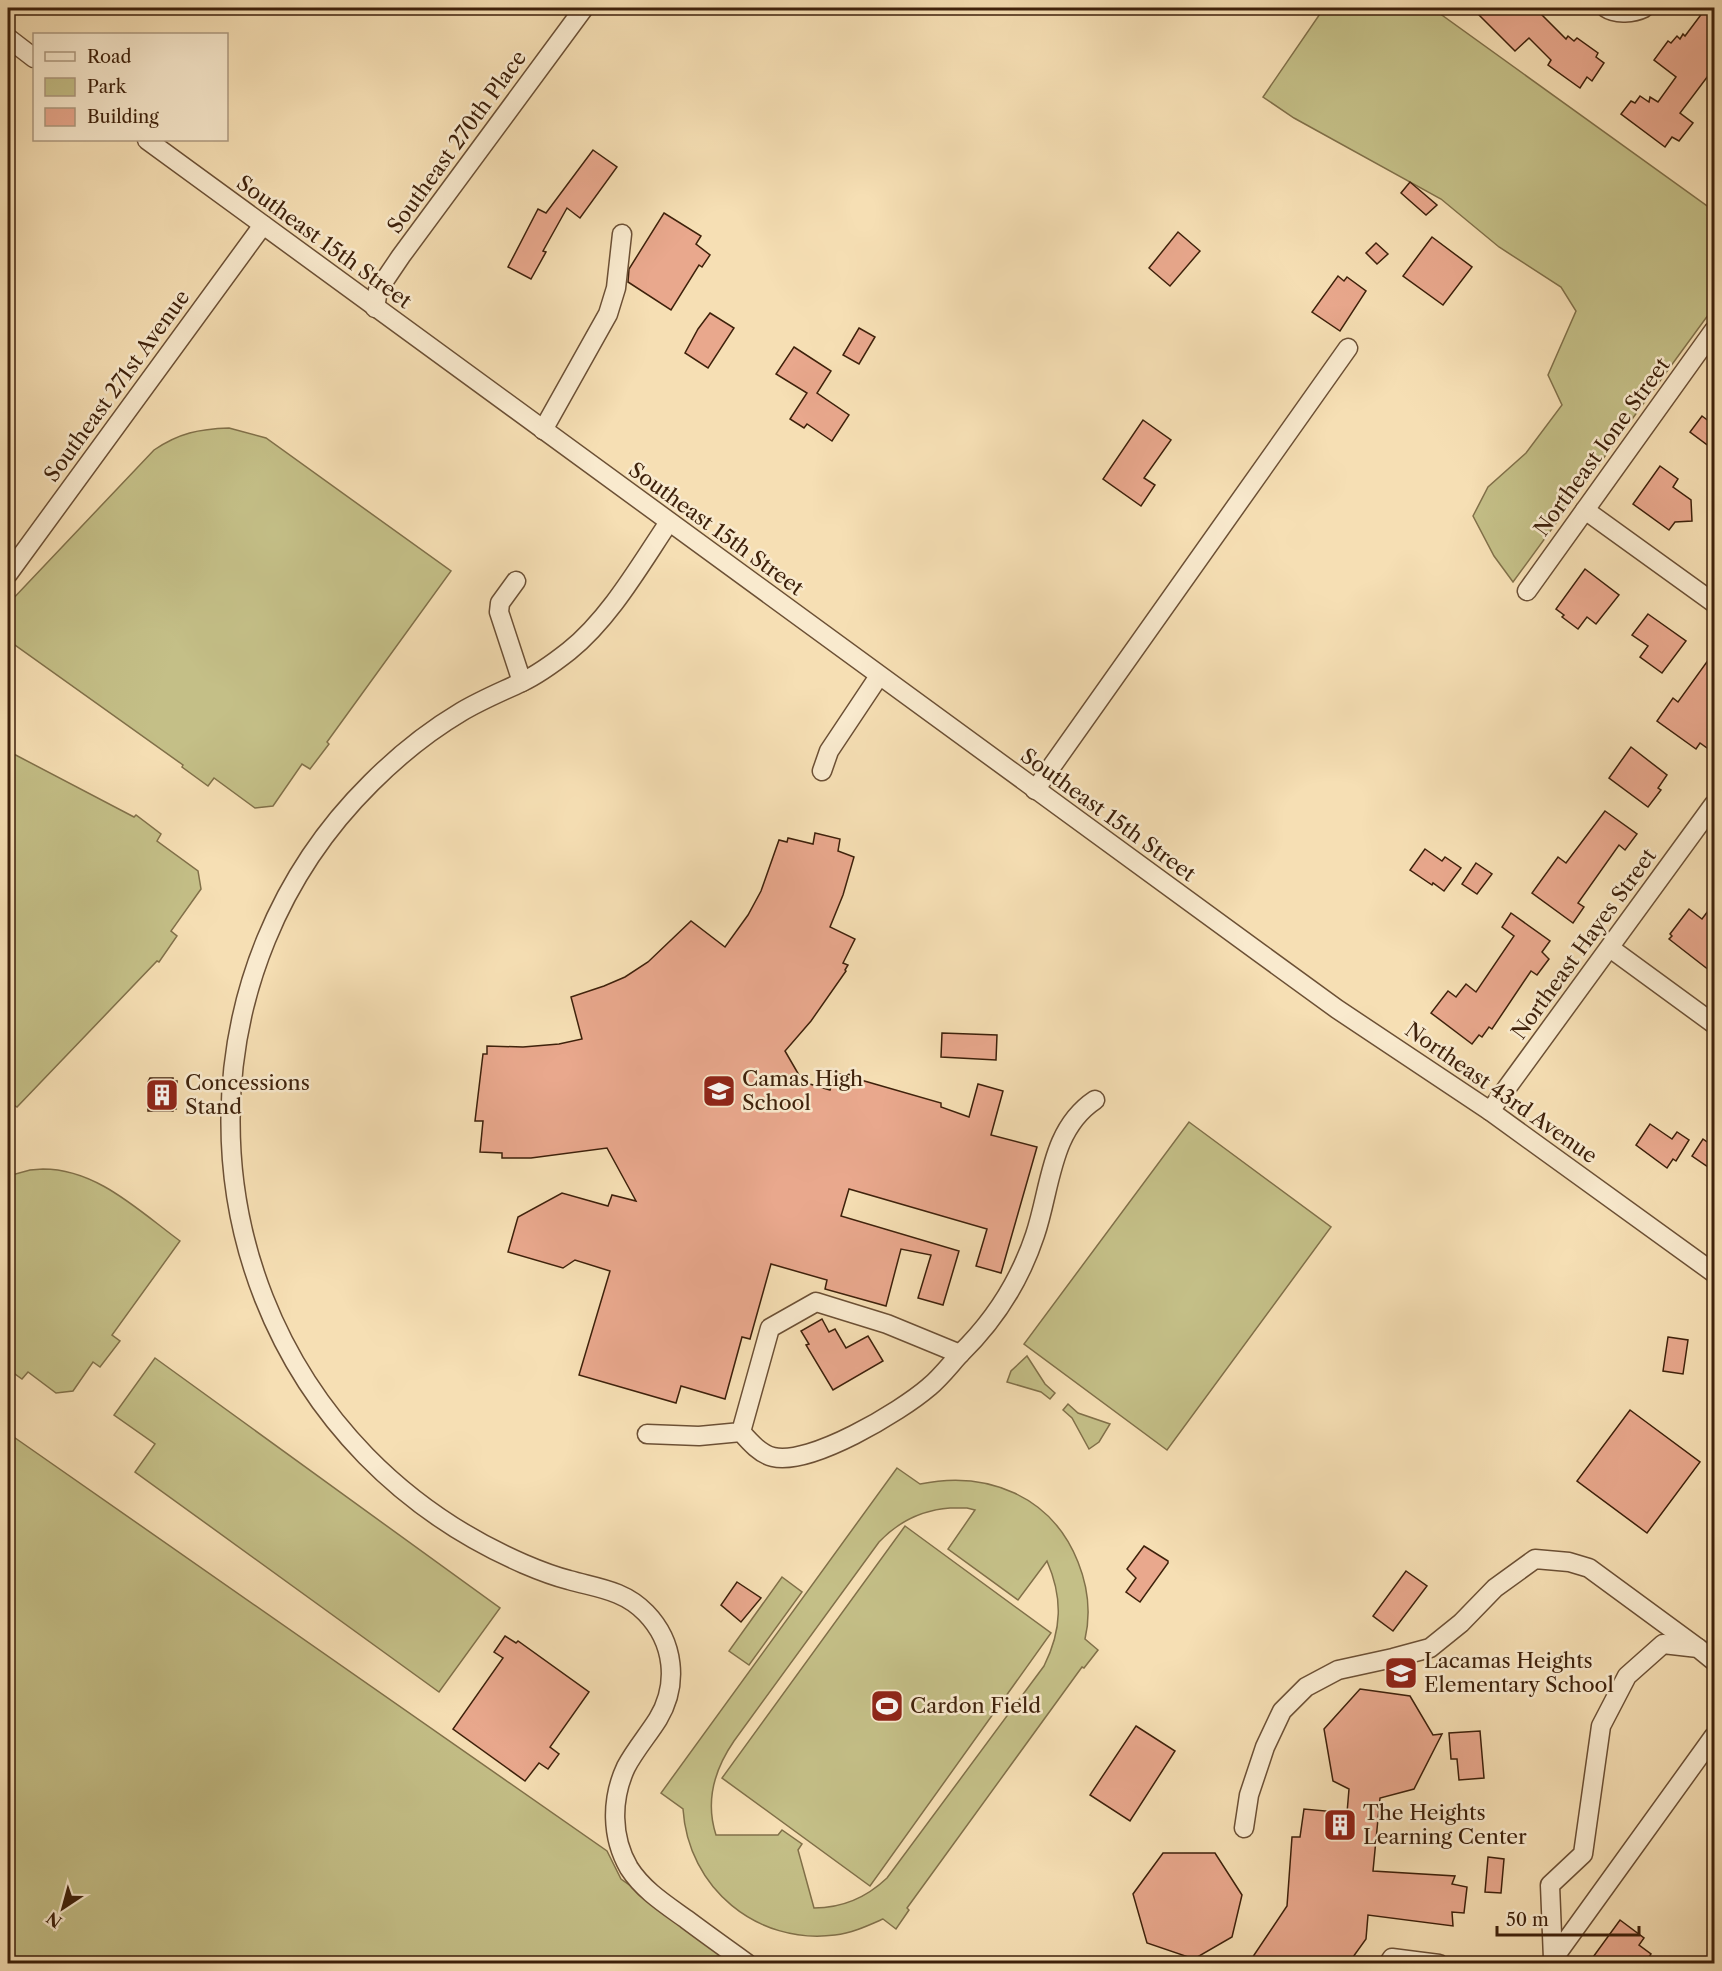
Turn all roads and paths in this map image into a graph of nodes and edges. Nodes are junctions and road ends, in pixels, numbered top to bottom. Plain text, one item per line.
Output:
1 (585, 8) edge
2 (1606, 8) edge
3 (1644, 8) edge
4 (8, 38) edge
5 (33, 57) edge
6 (148, 141) edge
7 (263, 225) junction
8 (622, 234) dead end
9 (375, 308) junction
10 (1714, 330) edge
11 (1348, 348) dead end
12 (543, 430) junction
13 (1586, 510) junction
14 (669, 522) junction
15 (8, 574) edge
16 (516, 581) dead end
17 (1527, 591) dead end
18 (1714, 603) edge
19 (879, 675) junction
20 (522, 682) junction
21 (822, 771) dead end
22 (1035, 790) junction
23 (1714, 804) edge
24 (1610, 948) junction
25 (1260, 953) joint
26 (1714, 1024) edge
27 (1095, 1100) dead end
28 (1490, 1111) junction
29 (1714, 1273) edge
30 (960, 1354) junction
31 (741, 1432) junction
32 (647, 1434) dead end
33 (1698, 1648) junction
34 (1714, 1661) edge
35 (1714, 1736) edge
36 (1244, 1828) dead end
37 (1552, 1961) edge
38 (748, 1964) edge
39 (1388, 1964) edge
40 (1439, 1964) edge

1 - 9 street, Southeast 270th Place
2 - 3 street
4 - 5 street
6 - 7 street, Southeast 15th Street
7 - 9 street, Southeast 15th Street
7 - 15 street, Southeast 271st Avenue
8 - 12 street
9 - 12 street, Southeast 15th Street
10 - 13 street, Northeast Ione Street
11 - 22 street
12 - 14 street, Southeast 15th Street
13 - 17 street, Northeast Ione Street
13 - 18 street
14 - 19 street, Southeast 15th Street
14 - 20 street
16 - 20 street
19 - 21 street
19 - 22 street, Southeast 15th Street
20 - 38 street
22 - 25 street, Southeast 15th Street
23 - 24 street, Northeast Hayes Street
24 - 26 street
24 - 28 street, Northeast Hayes Street
25 - 28 street, Northeast 43rd Avenue
27 - 30 street
28 - 29 street, Northeast 43rd Avenue
30 - 31 street
30 - 31 street
31 - 32 street
33 - 34 street
33 - 36 street
33 - 37 street
35 - 37 street
39 - 40 street

